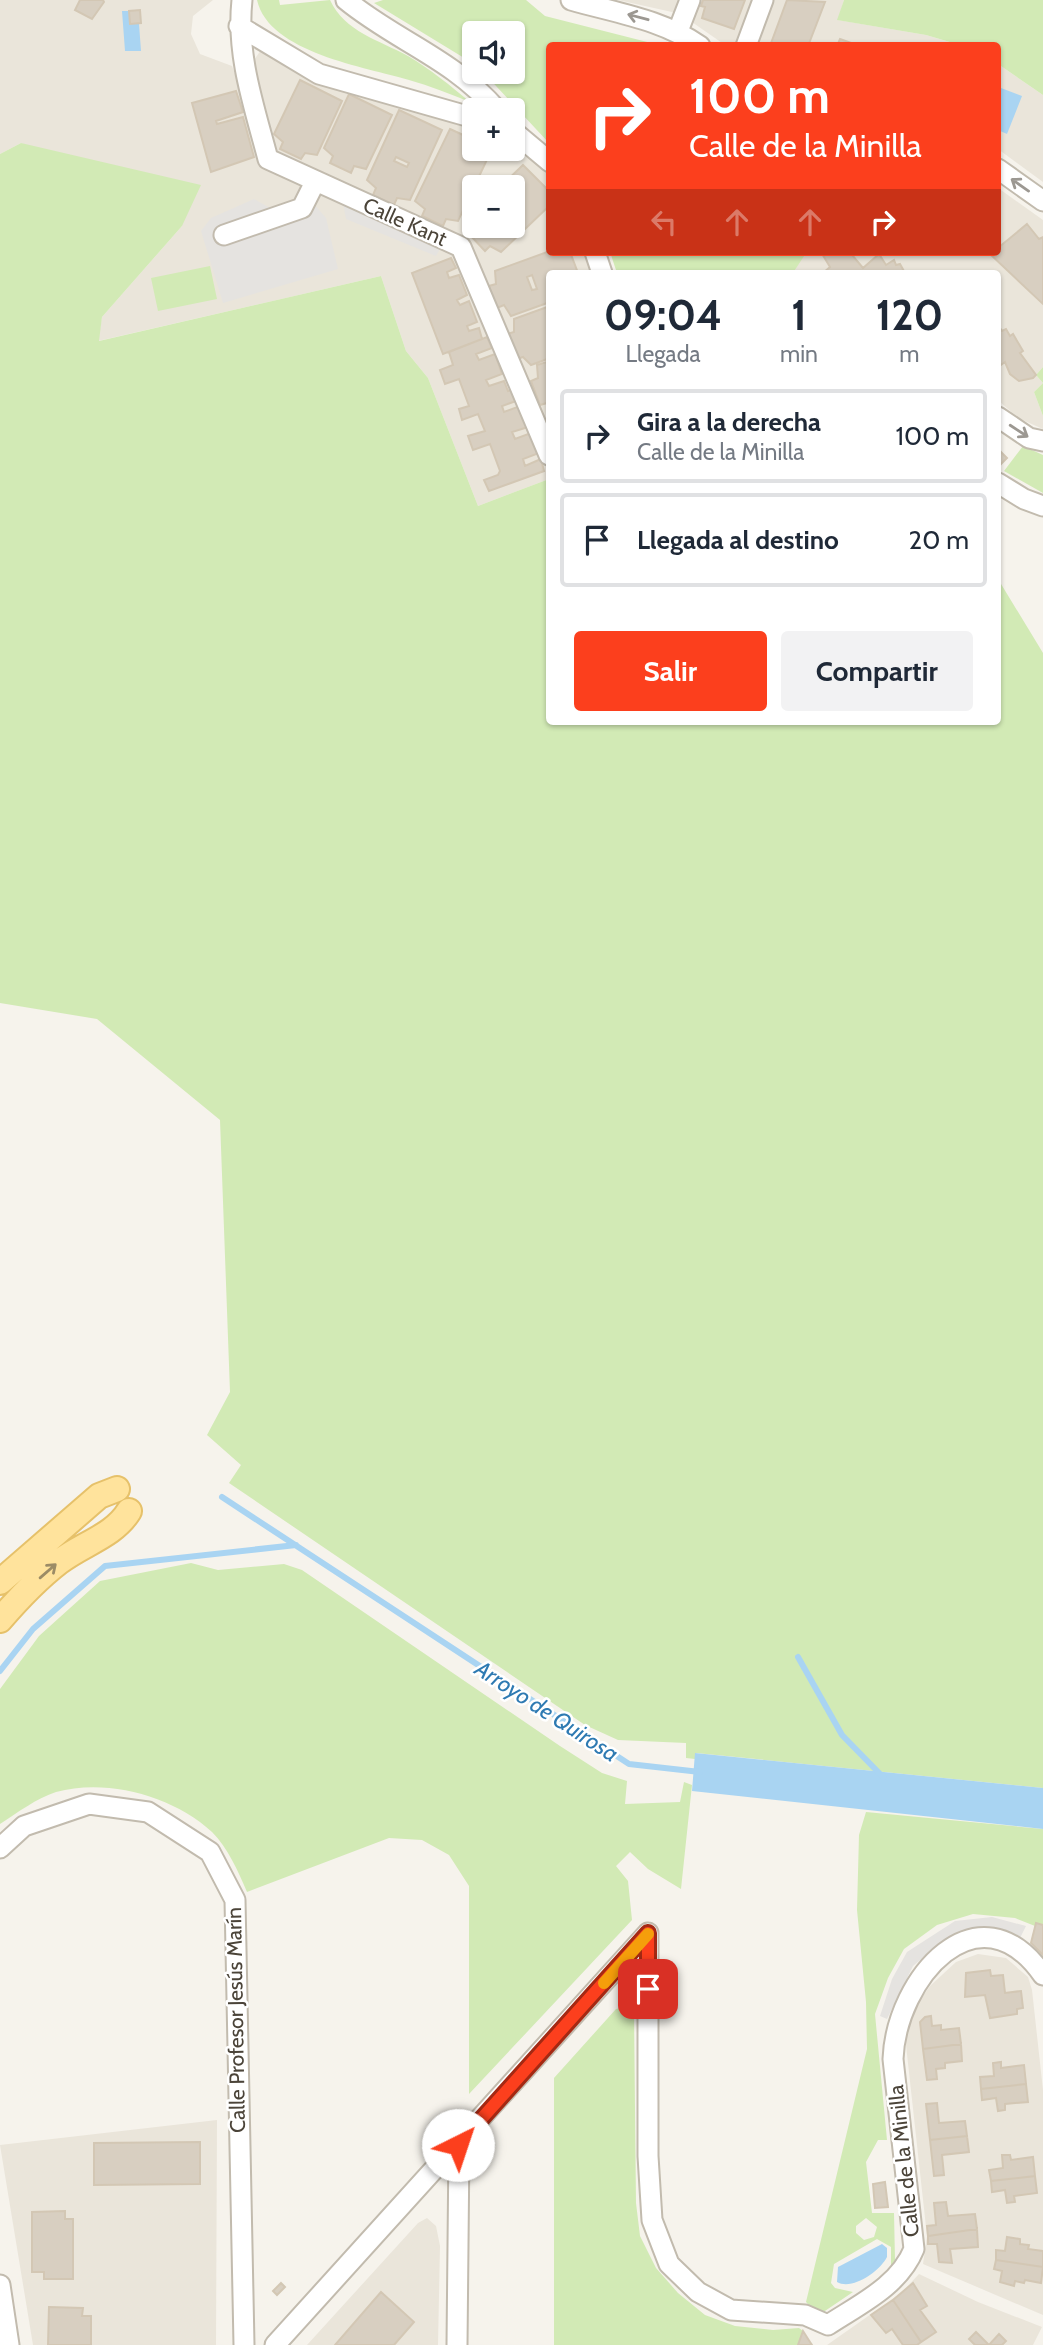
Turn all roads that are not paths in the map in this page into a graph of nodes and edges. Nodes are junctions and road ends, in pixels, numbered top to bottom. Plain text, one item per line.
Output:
1 (225, 0) edge
2 (242, 0) edge
3 (346, 0) edge
4 (571, 0) edge
5 (690, 0) edge
6 (763, 0) edge
7 (239, 26) junction
8 (678, 31) junction
9 (694, 42) edge
10 (747, 42) edge
11 (486, 98) edge
12 (462, 115) edge
13 (525, 140) edge
14 (546, 159) edge
15 (1001, 171) edge
16 (314, 182) junction
17 (1043, 201) edge
18 (224, 235) dead end
19 (1001, 419) edge
20 (1043, 441) edge
21 (546, 448) edge
22 (1001, 485) edge
23 (1043, 506) edge
24 (117, 1489) joint
25 (129, 1511) joint
26 (0, 1582) edge
27 (0, 1620) edge
28 (0, 1848) edge
29 (1043, 1975) edge
30 (458, 2145) junction
31 (0, 2284) edge
32 (9, 2345) edge
33 (244, 2345) edge
34 (275, 2345) edge
35 (457, 2345) edge

1 - 7 street
2 - 7 street
3 - 11 street
8 -> 4 street
5 - 8 street
6 - 10 street
7 - 12 street
7 - 16 street, Calle Kant
8 - 9 street
13 - 14 street
17 -> 15 street
16 - 18 street
16 - 21 street, Calle Kant
19 -> 20 street
22 - 23 street
24 - 25 street
24 - 26 main road
27 -> 25 main road
28 - 33 street, Calle Profesor Jesús Marín
29 - 30 street, Calle de la Minilla
30 - 34 street
30 - 35 street
31 - 32 street

